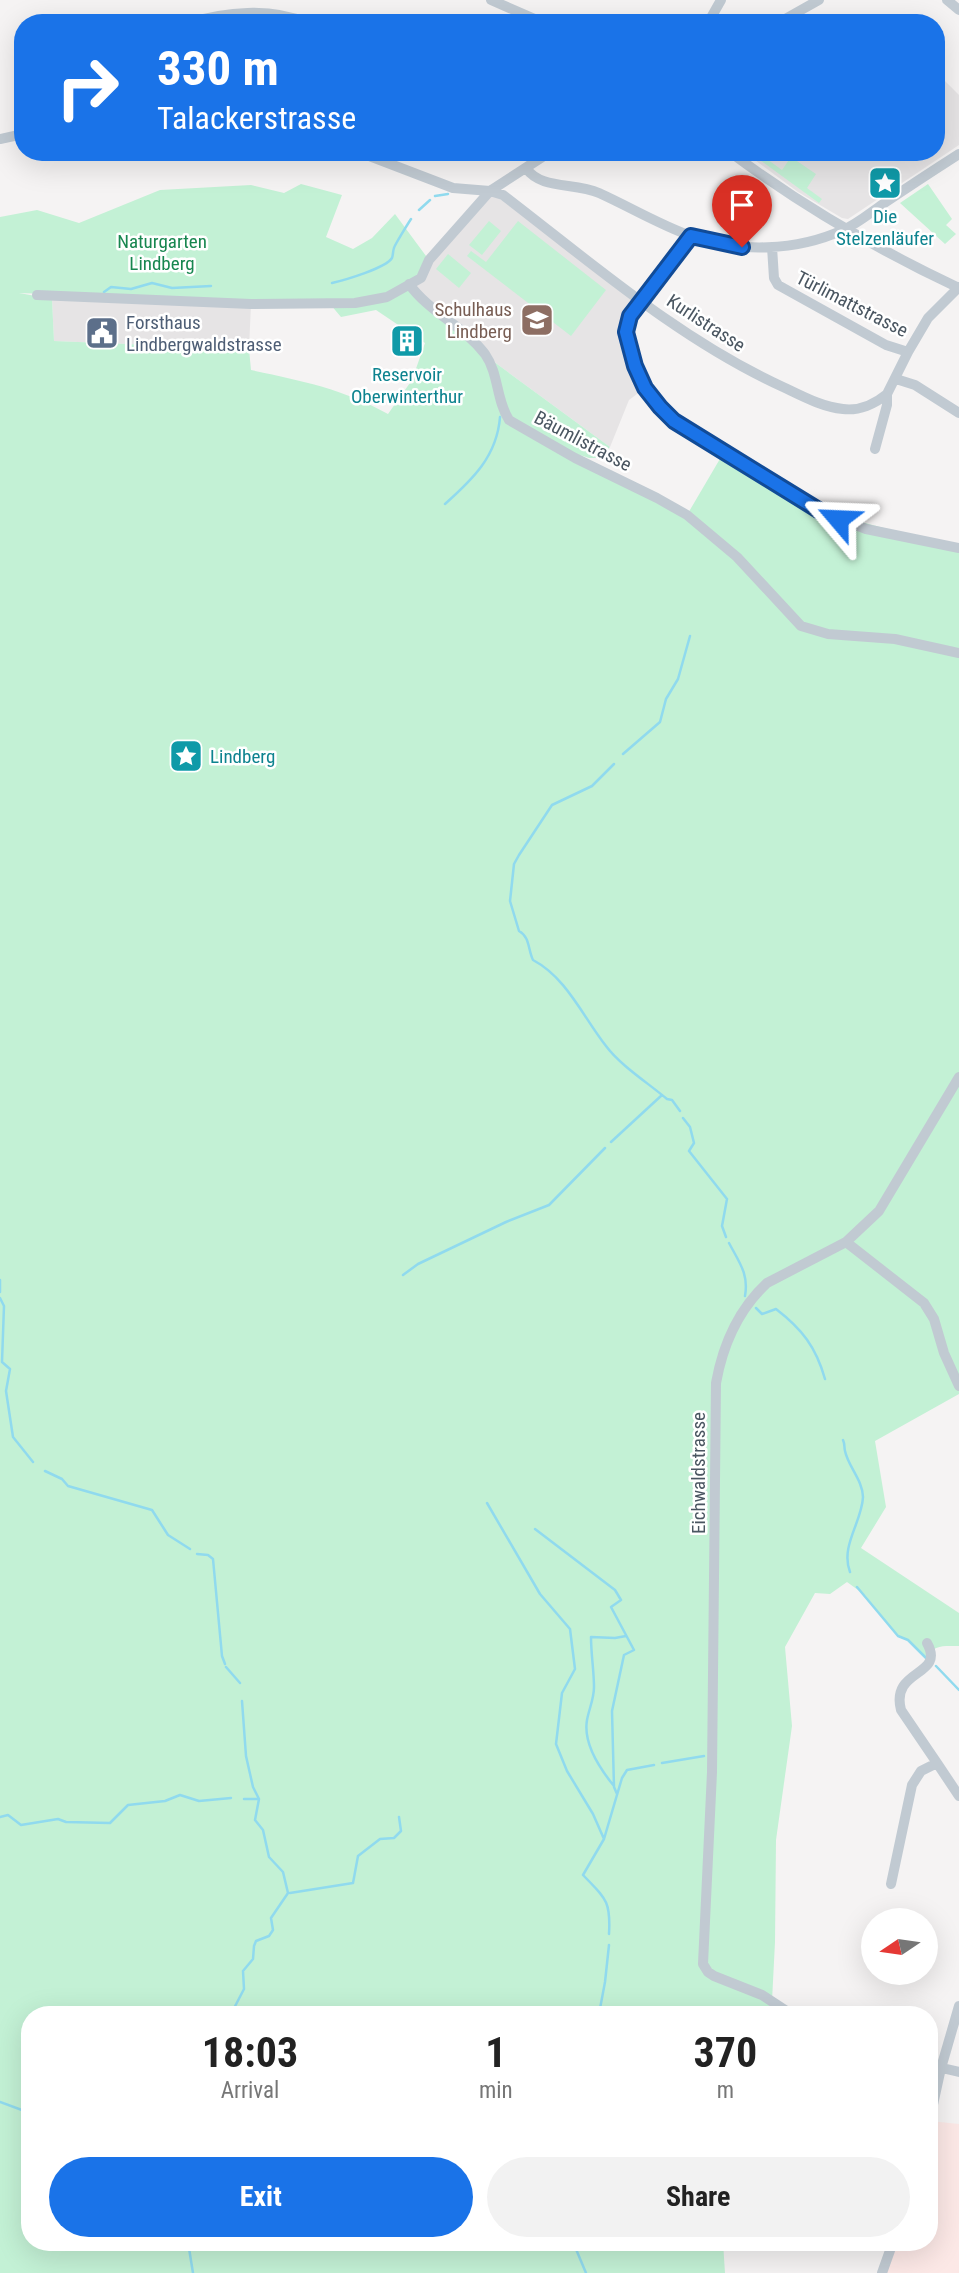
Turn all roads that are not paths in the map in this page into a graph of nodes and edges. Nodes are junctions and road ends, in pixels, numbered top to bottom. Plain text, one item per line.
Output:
1 (491, 0) edge
2 (819, 0) edge
3 (947, 0) edge
4 (959, 9) edge
5 (241, 14) edge
6 (266, 14) edge
7 (523, 14) edge
8 (794, 14) edge
9 (959, 153) edge
10 (382, 161) edge
11 (536, 161) edge
12 (743, 161) edge
13 (526, 168) junction
14 (490, 191) junction
15 (846, 229) junction
16 (691, 236) junction
17 (772, 247) junction
18 (409, 284) junction
19 (959, 288) edge
20 (37, 295) dead end
21 (642, 302) junction
22 (908, 352) junction
23 (896, 379) junction
24 (887, 394) junction
25 (959, 413) edge
26 (875, 449) dead end
27 (959, 548) edge
28 (959, 653) edge
29 (959, 1077) edge
30 (846, 1242) junction
31 (959, 1386) edge
32 (927, 1643) dead end
33 (937, 1763) junction
34 (959, 1796) edge
35 (891, 1884) dead end
36 (779, 2006) edge
37 (959, 2006) edge
38 (938, 2067) edge
39 (941, 2068) junction
40 (959, 2072) edge
41 (938, 2082) edge
42 (890, 2251) edge
43 (882, 2273) edge

1 - 7 street
2 - 8 street
3 - 4 street
5 - 6 street
9 - 15 street
10 - 14 street
11 - 13 street
12 - 15 street
13 - 14 street
13 - 16 street
14 - 18 street
14 - 21 street, Kurlistrasse
15 - 17 street
15 - 19 street
16 - 17 street
16 - 21 street
17 - 22 street, Türlimattstrasse
18 - 20 street
18 - 28 street, Bäumlistrasse
19 - 22 street
21 - 24 street, Kurlistrasse
21 - 27 street
22 - 23 street
23 - 24 street
23 - 25 street
24 - 26 street
29 - 30 street, Eichwaldstrasse
30 - 31 street
30 - 36 street, Eichwaldstrasse
32 - 33 street
33 - 34 street
33 - 35 street
37 - 39 street
38 - 39 street
39 - 40 street
39 - 41 street
42 - 43 street

